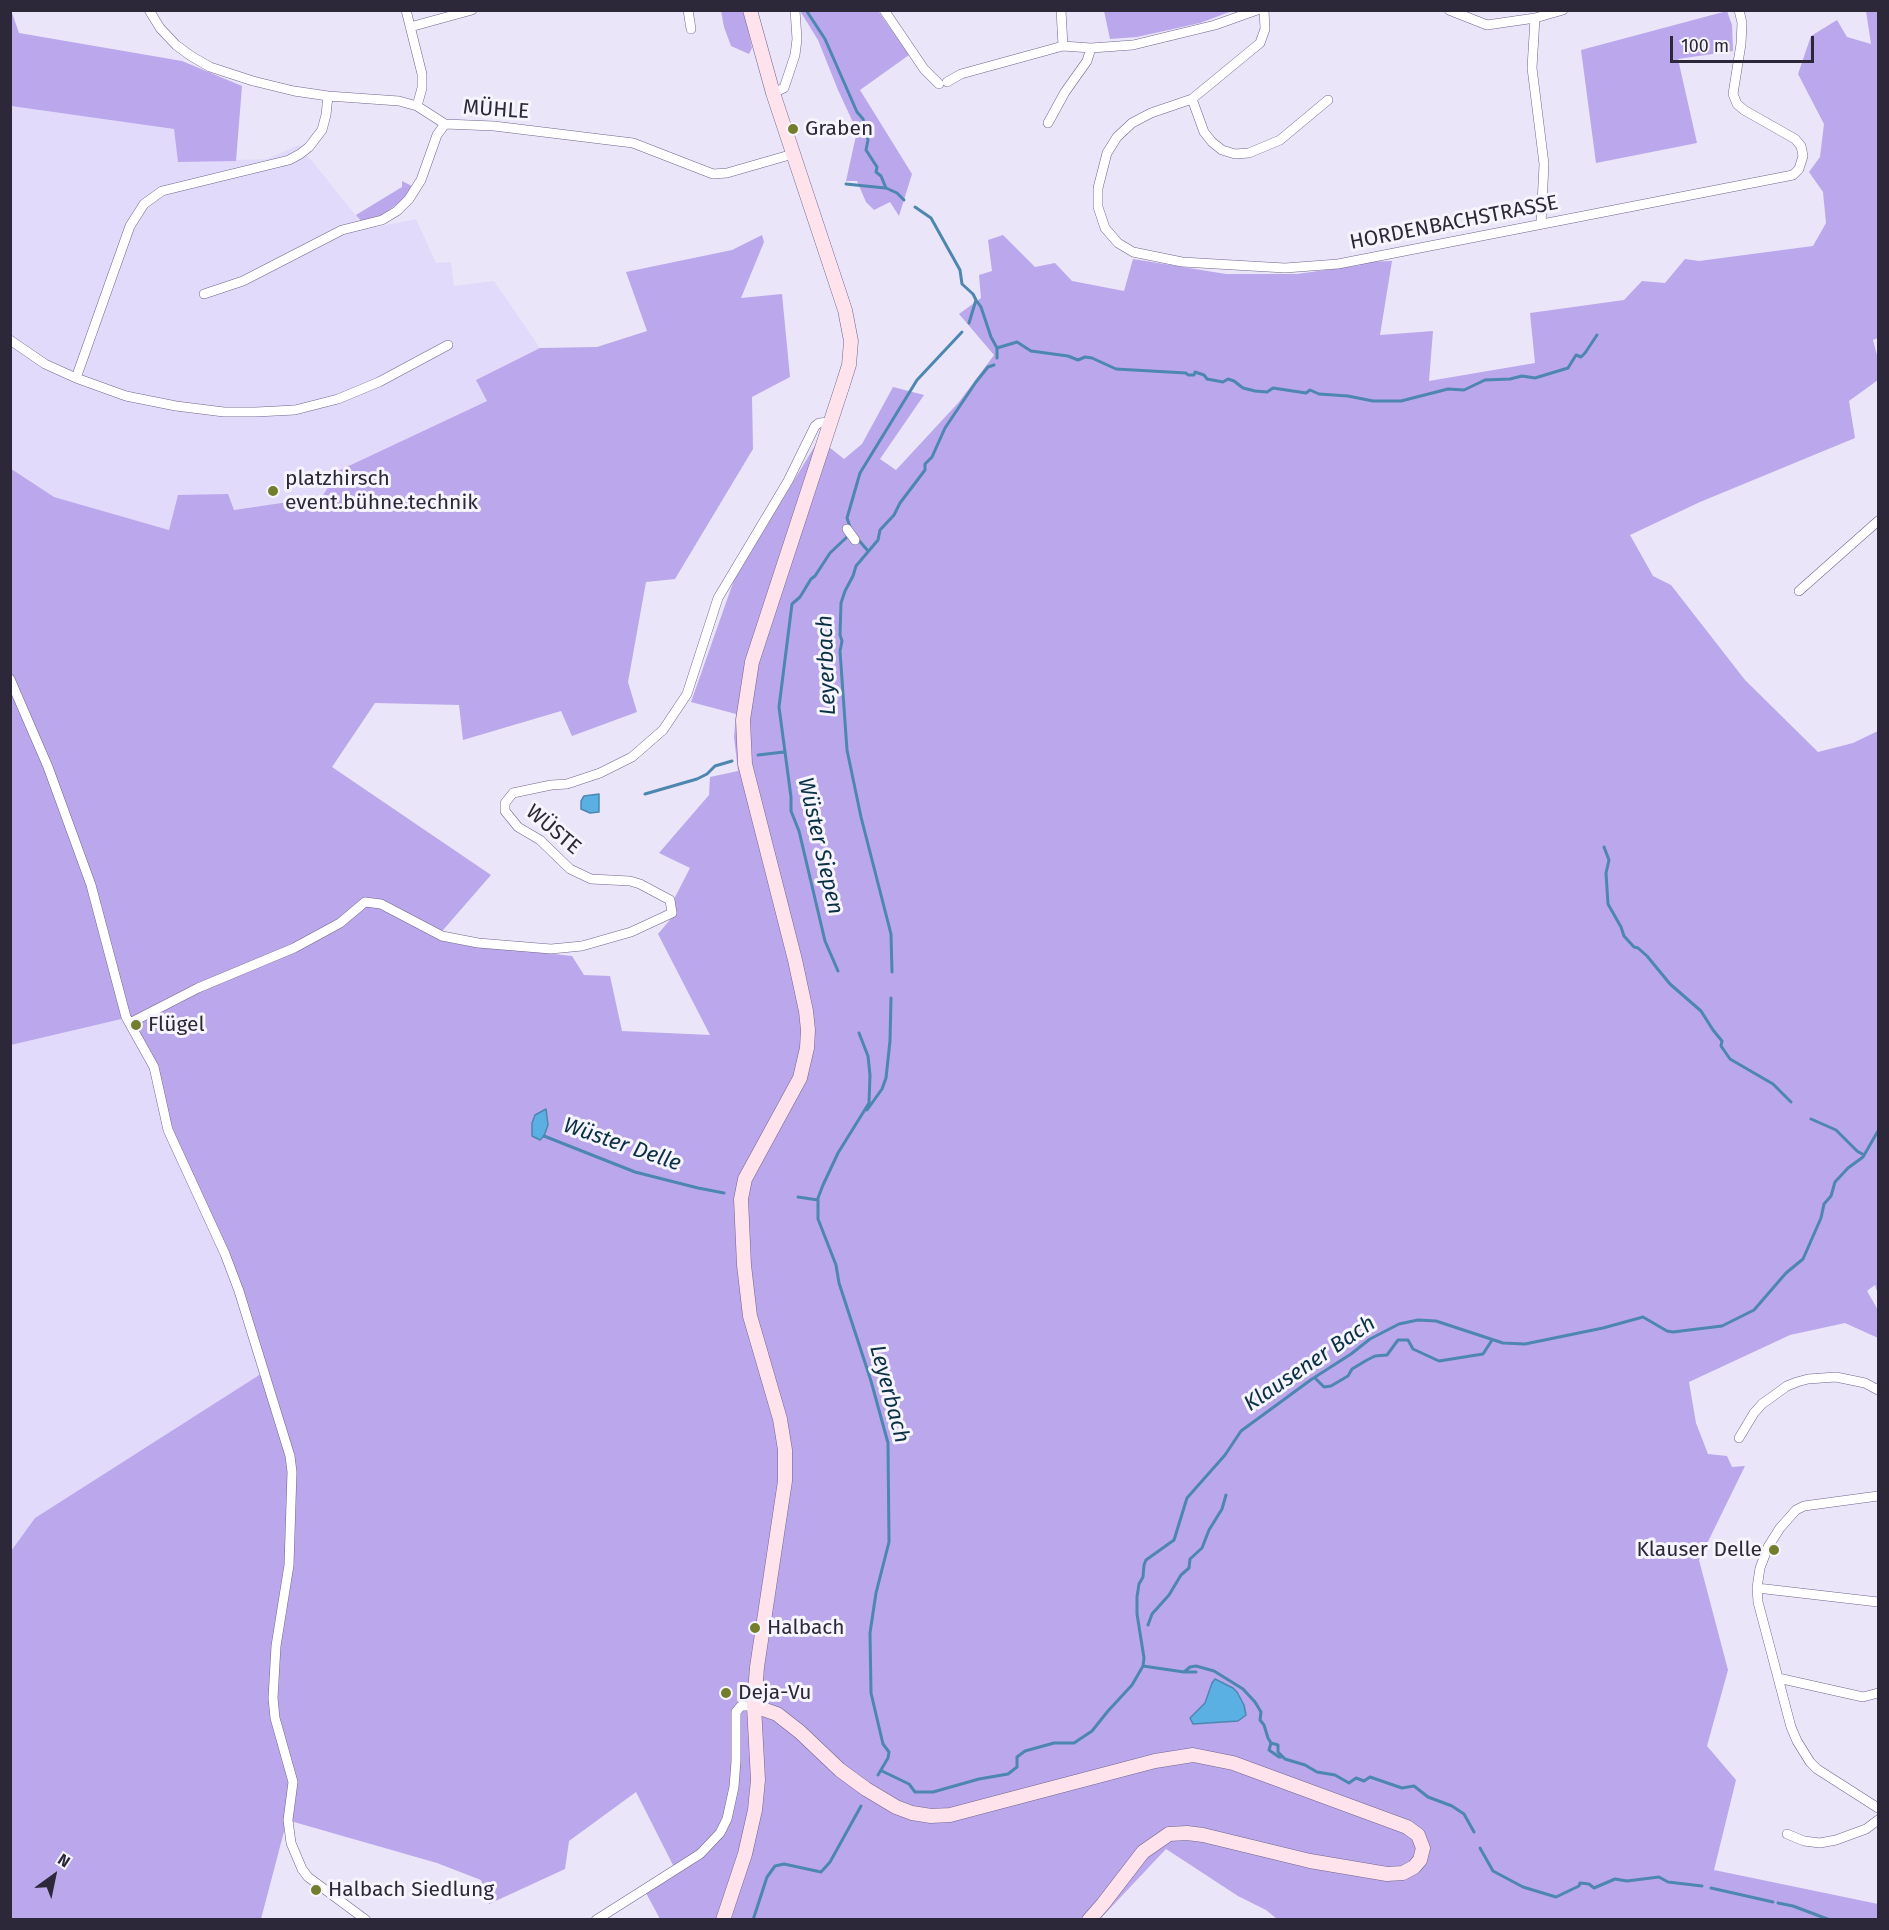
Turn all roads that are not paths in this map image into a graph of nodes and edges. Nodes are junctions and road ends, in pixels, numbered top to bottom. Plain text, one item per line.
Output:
1 (149, 10) edge
2 (405, 10) edge
3 (472, 10) edge
4 (688, 10) edge
5 (750, 10) edge
6 (795, 10) edge
7 (884, 10) edge
8 (1061, 10) edge
9 (1257, 10) edge
10 (1264, 10) edge
11 (1449, 10) edge
12 (1563, 10) edge
13 (1739, 10) edge
14 (1535, 18) junction
15 (410, 27) junction
16 (691, 29) dead end
17 (1063, 46) junction
18 (1091, 48) junction
19 (773, 93) junction
20 (328, 96) junction
21 (1192, 99) junction
22 (1328, 100) dead end
23 (417, 106) junction
24 (1048, 123) dead end
25 (445, 124) junction
26 (793, 153) junction
27 (1541, 225) junction
28 (204, 294) dead end
29 (10, 340) edge
30 (448, 345) dead end
31 (76, 378) junction
32 (830, 422) junction
33 (1878, 521) edge
34 (847, 529) dead end
35 (855, 540) dead end
36 (1799, 591) dead end
37 (10, 679) edge
38 (130, 1023) junction
39 (1878, 1390) edge
40 (1739, 1438) dead end
41 (1878, 1496) edge
42 (1757, 1588) junction
43 (1878, 1602) edge
44 (1778, 1678) junction
45 (1878, 1693) edge
46 (754, 1707) junction
47 (1878, 1808) edge
48 (1878, 1820) edge
49 (1788, 1834) dead end
50 (366, 1920) edge
51 (596, 1920) edge
52 (723, 1920) edge
53 (1089, 1920) edge

1 - 20 street, MÜHLE
2 - 15 street
3 - 15 street
4 - 16 street
5 - 19 main road
6 - 19 street
7 - 17 street
8 - 17 street
9 - 18 street
10 - 21 street, HORDENBACHSTRASSE
11 - 14 street
12 - 14 street
13 - 27 street, HORDENBACHSTRASSE
14 - 27 street
15 - 23 street
17 - 18 street
18 - 24 street
19 - 26 main road
20 - 23 street, MÜHLE
20 - 31 street
21 - 22 street
21 - 27 street, HORDENBACHSTRASSE
23 - 25 street, MÜHLE
25 - 26 street, MÜHLE
25 - 28 street
26 - 32 main road
29 - 31 street
30 - 31 street
32 - 38 street, WÜSTE
32 - 46 main road
33 - 36 street
34 - 35 street
37 - 38 street
38 - 50 street
39 - 40 street
41 - 42 street
42 - 43 street
42 - 44 street
44 - 45 street
44 - 47 street
46 - 51 street
46 - 52 main road
46 - 53 main road
48 - 49 street

